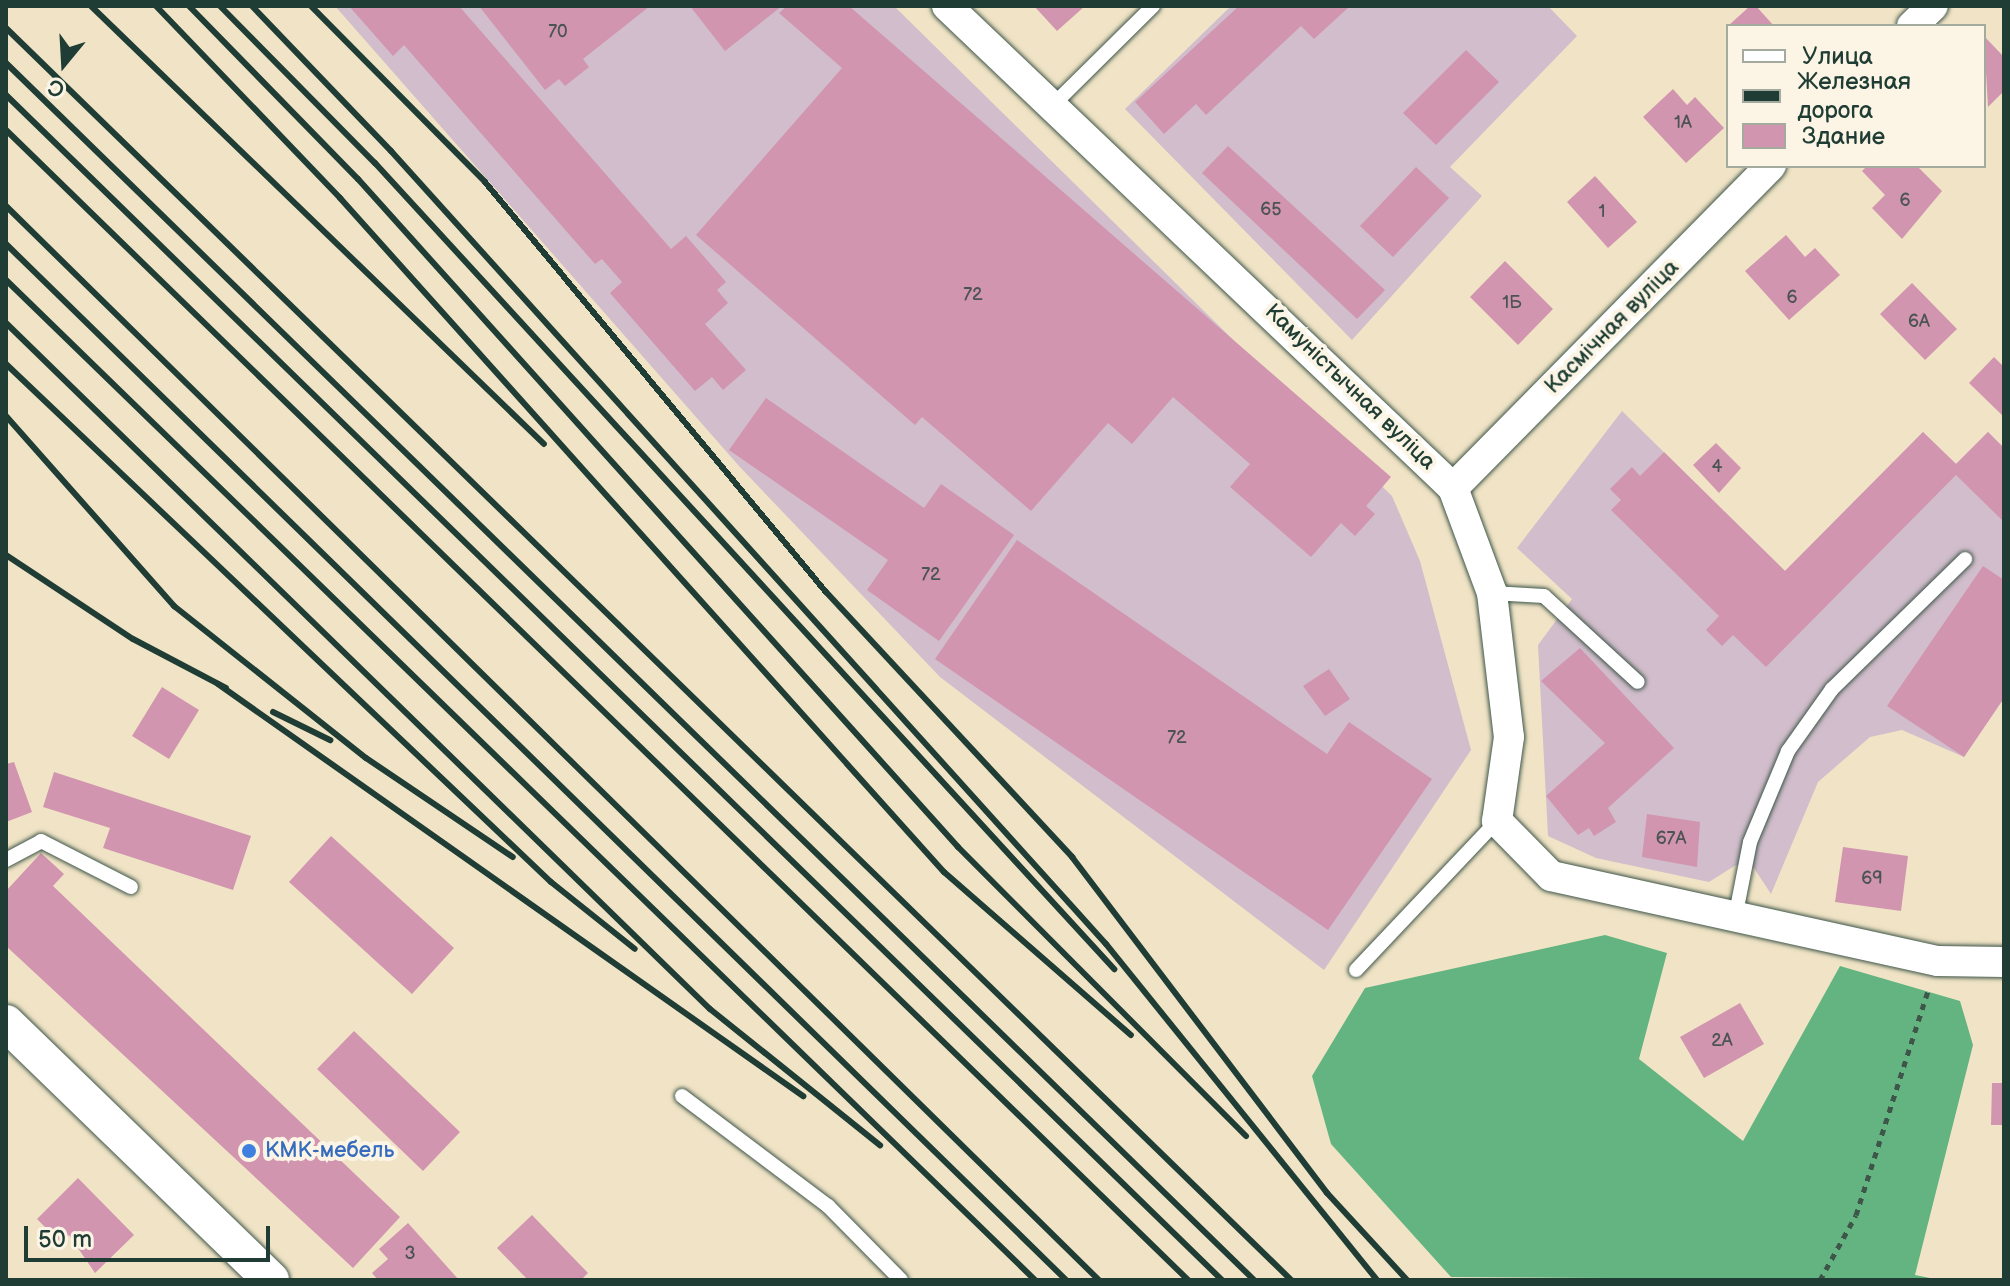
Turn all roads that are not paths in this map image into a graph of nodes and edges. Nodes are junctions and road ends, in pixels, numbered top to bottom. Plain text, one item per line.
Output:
1 (947, 6) edge
2 (1153, 6) edge
3 (1933, 6) edge
4 (1914, 24) edge
5 (1052, 106) junction
6 (1769, 168) edge
7 (1453, 488) junction
8 (1965, 559) dead end
9 (1492, 593) junction
10 (1638, 682) dead end
11 (1497, 821) junction
12 (6, 860) edge
13 (131, 887) dead end
14 (1735, 918) junction
15 (2004, 962) edge
16 (1356, 970) dead end
17 (6, 1023) edge
18 (682, 1096) dead end
19 (271, 1280) edge
20 (901, 1280) edge

1 - 5 street, Камуністычная вуліца
2 - 5 lane
3 - 4 street
5 - 7 street, Камуністычная вуліца
6 - 7 street, Касмічная вуліца
7 - 9 street, Камуністычная вуліца
8 - 14 lane
9 - 10 lane
9 - 11 street, Камуністычная вуліца
11 - 14 street
11 - 16 lane
12 - 13 lane
14 - 15 street
17 - 19 street
18 - 20 lane

